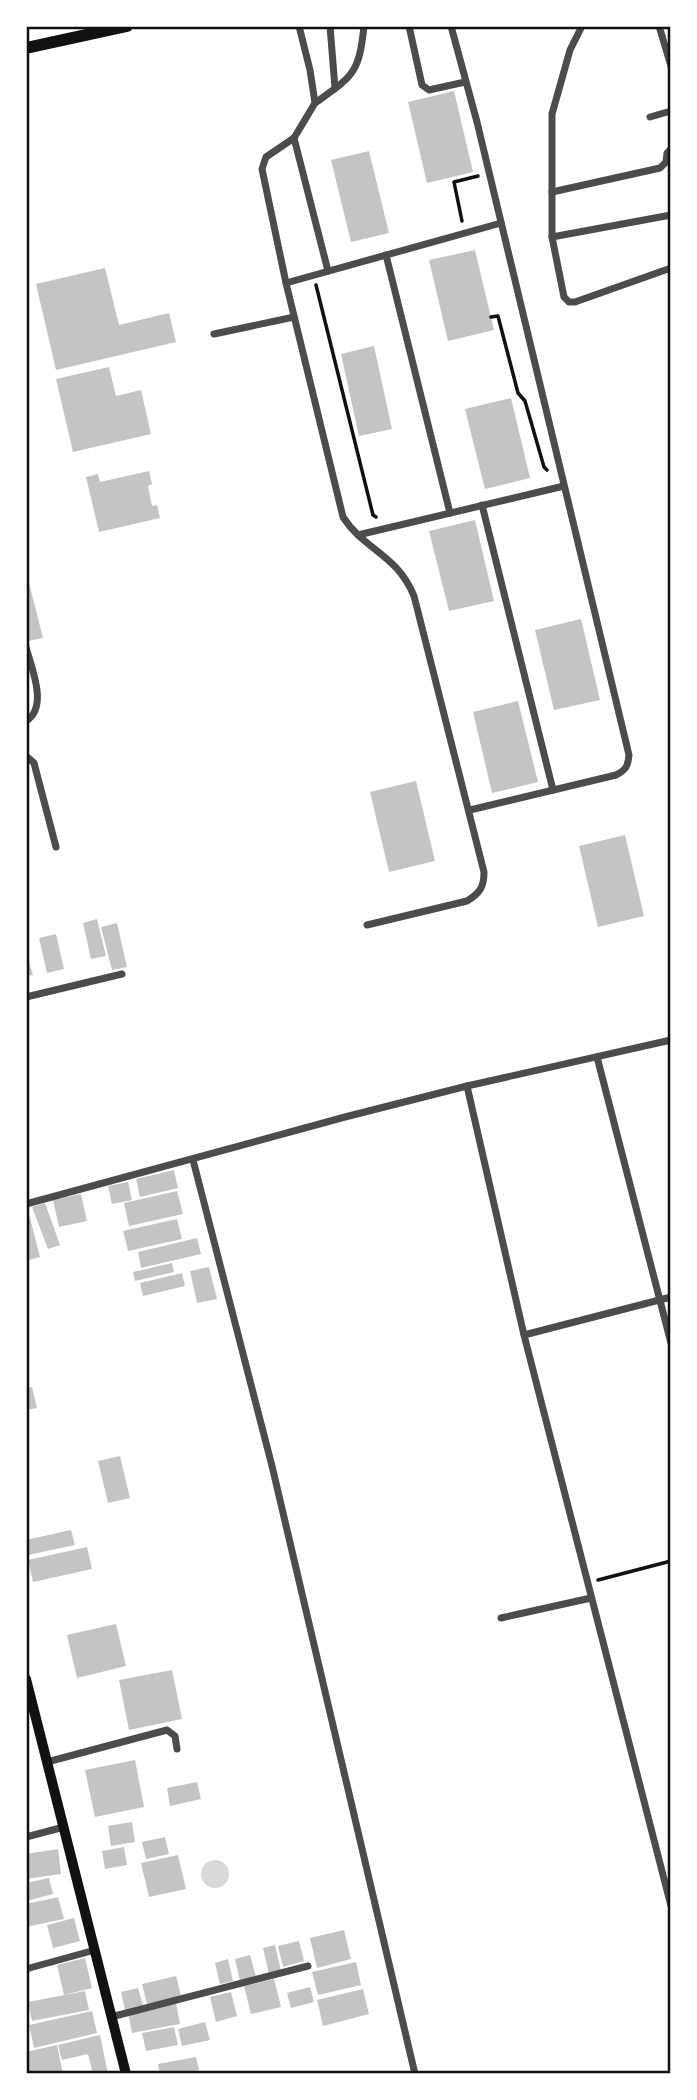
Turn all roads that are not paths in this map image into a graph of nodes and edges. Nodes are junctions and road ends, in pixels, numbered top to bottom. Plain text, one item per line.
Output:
1 (127, 26) edge
2 (299, 26) edge
3 (330, 26) edge
4 (364, 26) edge
5 (409, 26) edge
6 (451, 26) edge
7 (582, 26) edge
8 (659, 26) edge
9 (26, 48) edge
10 (671, 66) edge
11 (465, 82) junction
12 (335, 88) junction
13 (315, 103) junction
14 (671, 111) edge
15 (650, 117) dead end
16 (294, 138) junction
17 (671, 149) edge
18 (552, 192) junction
19 (671, 215) edge
20 (501, 223) junction
21 (552, 237) junction
22 (386, 255) junction
23 (671, 268) edge
24 (328, 271) junction
25 (286, 283) junction
26 (294, 317) junction
27 (214, 334) dead end
28 (564, 486) junction
29 (482, 505) junction
30 (450, 513) junction
31 (358, 535) junction
32 (26, 647) edge
33 (26, 721) edge
34 (26, 756) edge
35 (553, 790) junction
36 (470, 810) junction
37 (56, 847) dead end
38 (367, 925) dead end
39 (122, 974) dead end
40 (26, 997) edge
41 (671, 1040) edge
42 (597, 1057) junction
43 (467, 1086) junction
44 (193, 1160) junction
45 (26, 1204) edge
46 (671, 1297) edge
47 (660, 1299) junction
48 (523, 1335) junction
49 (671, 1343) edge
50 (591, 1598) junction
51 (501, 1618) dead end
52 (26, 1679) edge
53 (28, 1696) edge
54 (177, 1749) dead end
55 (47, 1762) junction
56 (64, 1827) junction
57 (26, 1837) edge
58 (671, 1906) edge
59 (95, 1950) junction
60 (308, 1966) dead end
61 (26, 1969) edge
62 (111, 2017) junction
63 (127, 2074) edge
64 (415, 2074) edge

1 - 9 main road
2 - 13 street
3 - 12 street
4 - 12 street
5 - 11 street
6 - 11 street
7 - 18 street
8 - 10 street
11 - 20 street
12 - 13 street
13 - 16 street
14 - 15 street
16 - 24 street
16 - 25 street
17 - 18 street
18 - 21 street
19 - 21 street
20 - 22 street
20 - 28 street
21 - 23 street
22 - 24 street
22 - 30 street
24 - 25 street
25 - 26 street
26 - 27 street
26 - 31 street
28 - 29 street
28 - 35 street
29 - 30 street
29 - 35 street
30 - 31 street
31 - 36 street
32 - 33 street
34 - 37 street
35 - 36 street
36 - 38 street
39 - 40 street
41 - 42 street
42 - 43 street
42 - 47 street
43 - 44 street
43 - 48 street
44 - 45 street
44 - 64 street
46 - 47 street
47 - 48 street
47 - 49 street
48 - 50 street
50 - 51 street
50 - 58 street
52 - 53 main road
53 - 55 main road
54 - 55 street
55 - 56 main road
56 - 57 street
56 - 59 main road
59 - 61 street
59 - 62 main road
60 - 62 street
62 - 63 main road

